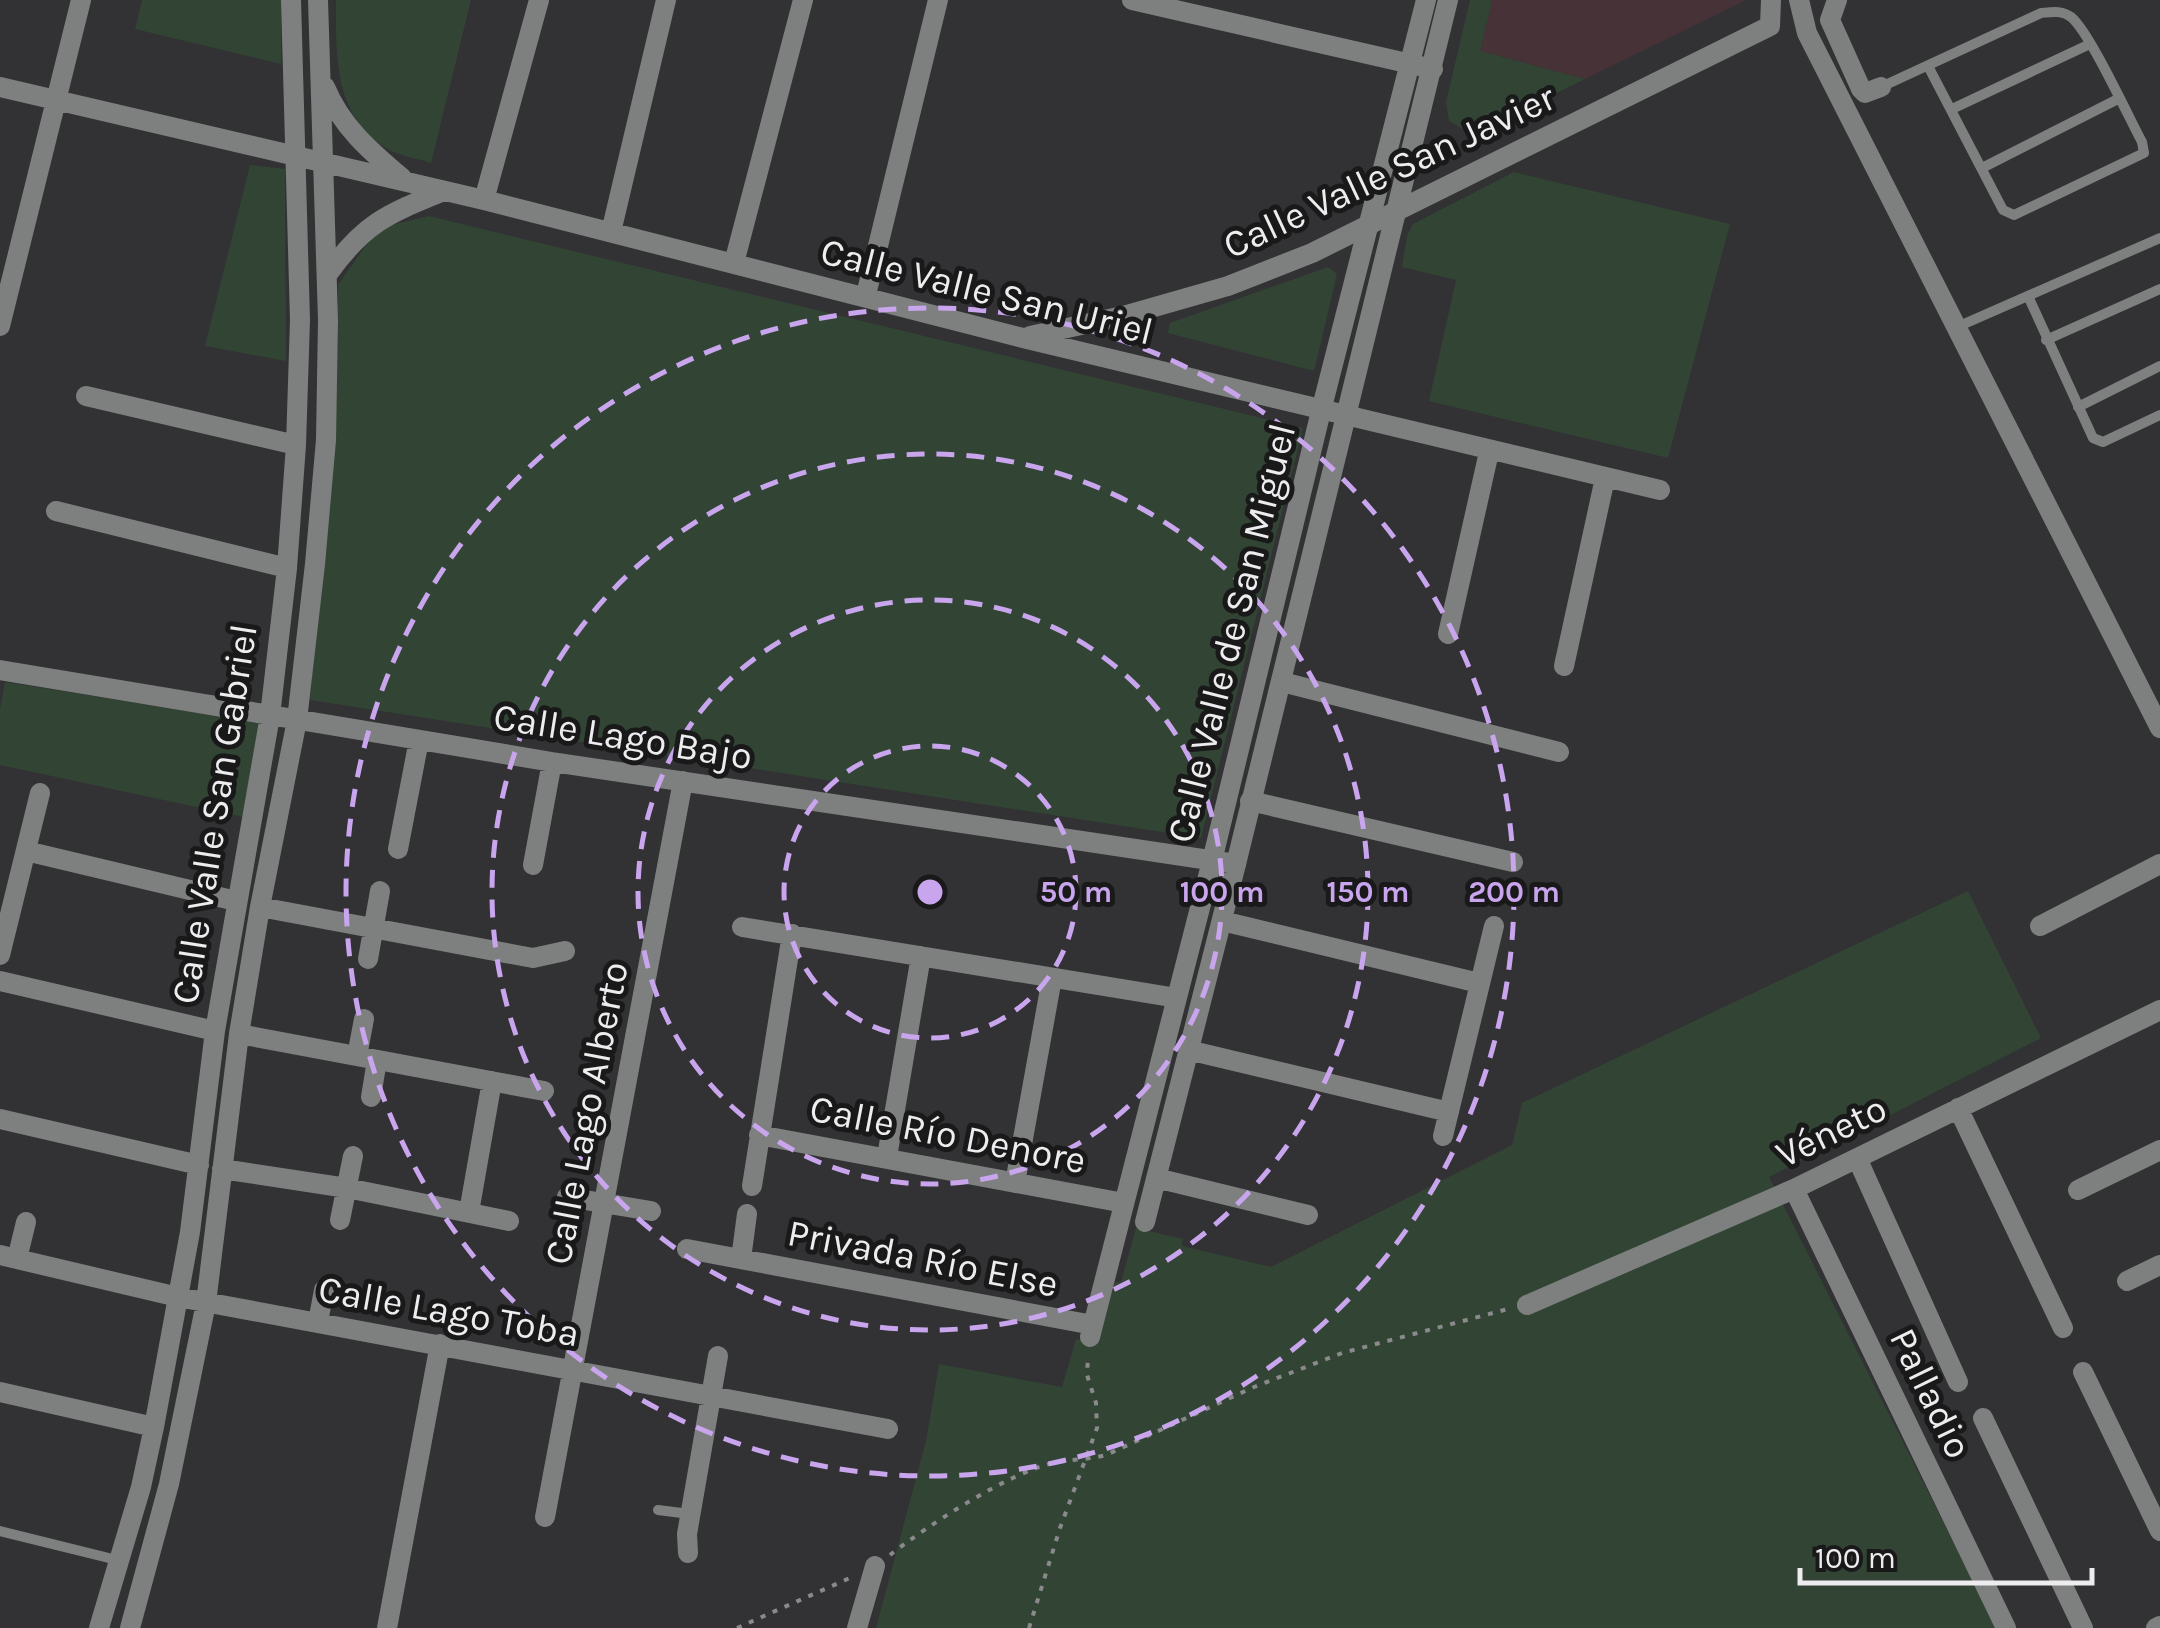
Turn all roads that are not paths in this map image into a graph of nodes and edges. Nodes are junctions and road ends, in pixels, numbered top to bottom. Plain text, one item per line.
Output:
1 (81, 0) edge
2 (291, 0) edge
3 (318, 0) edge
4 (539, 0) edge
5 (666, 0) edge
6 (803, 0) edge
7 (938, 0) edge
8 (1132, 0) edge
9 (1426, 0) edge
10 (1448, 0) edge
11 (1772, 0) edge
12 (1799, 0) edge
13 (1837, 0) edge
14 (2090, 44) junction
15 (1410, 65) junction
16 (1928, 66) junction
17 (1433, 68) junction
18 (319, 72) junction
19 (0, 87) edge
20 (1881, 87) joint
21 (2118, 99) junction
22 (56, 101) junction
23 (1952, 109) junction
24 (296, 156) junction
25 (325, 163) junction
26 (1982, 168) junction
27 (408, 182) junction
28 (444, 191) junction
29 (484, 200) junction
30 (1397, 211) junction
31 (1367, 229) junction
32 (611, 232) junction
33 (2160, 238) edge
34 (734, 262) junction
35 (327, 274) junction
36 (2160, 289) edge
37 (866, 295) junction
38 (2028, 296) junction
39 (0, 326) edge
40 (1956, 327) junction
41 (1023, 338) junction
42 (2046, 340) junction
43 (2160, 366) edge
44 (86, 396) dead end
45 (2078, 407) junction
46 (1320, 411) junction
47 (2160, 415) edge
48 (1346, 417) junction
49 (296, 445) junction
50 (1489, 452) junction
51 (1606, 478) junction
52 (1660, 490) dead end
53 (56, 512) dead end
54 (287, 568) junction
55 (1448, 634) dead end
56 (1564, 666) dead end
57 (0, 670) edge
58 (1282, 682) junction
59 (270, 716) junction
60 (297, 720) junction
61 (2160, 728) edge
62 (419, 740) junction
63 (1560, 752) dead end
64 (552, 762) junction
65 (684, 781) junction
66 (40, 792) dead end
67 (1250, 801) junction
68 (398, 849) dead end
69 (26, 851) junction
70 (1212, 862) junction
71 (1512, 862) dead end
72 (1236, 864) junction
73 (2160, 864) edge
74 (533, 865) dead end
75 (380, 891) dead end
76 (236, 901) junction
77 (260, 907) junction
78 (5, 911) edge
79 (1222, 921) junction
80 (1494, 926) dead end
81 (2040, 926) dead end
82 (372, 928) junction
83 (742, 928) dead end
84 (792, 934) junction
85 (564, 951) dead end
86 (0, 955) edge
87 (921, 956) junction
88 (368, 960) dead end
89 (1052, 978) junction
90 (0, 982) edge
91 (1479, 983) junction
92 (1177, 998) junction
93 (2160, 1010) edge
94 (364, 1019) dead end
95 (215, 1031) junction
96 (240, 1034) junction
97 (1188, 1050) junction
98 (367, 1058) junction
99 (492, 1081) junction
100 (544, 1091) dead end
101 (371, 1098) dead end
102 (1958, 1108) junction
103 (1449, 1112) junction
104 (0, 1119) edge
105 (759, 1134) junction
106 (1443, 1136) dead end
107 (2160, 1150) edge
108 (353, 1156) dead end
109 (887, 1157) junction
110 (1858, 1158) junction
111 (199, 1164) junction
112 (222, 1169) junction
113 (1156, 1178) junction
114 (1015, 1183) junction
115 (752, 1186) dead end
116 (347, 1188) junction
117 (1794, 1189) junction
118 (2078, 1190) dead end
119 (567, 1197) dead end
120 (605, 1202) junction
121 (1124, 1203) junction
122 (651, 1211) dead end
123 (469, 1212) junction
124 (748, 1214) dead end
125 (1308, 1215) dead end
126 (340, 1220) dead end
127 (510, 1220) dead end
128 (26, 1222) dead end
129 (1144, 1222) dead end
130 (687, 1249) dead end
131 (4, 1257) edge
132 (741, 1259) junction
133 (2160, 1265) edge
134 (2126, 1281) dead end
135 (324, 1290) dead end
136 (178, 1298) junction
137 (206, 1303) junction
138 (1527, 1304) road end
139 (318, 1322) junction
140 (2064, 1328) dead end
141 (1091, 1331) joint
142 (440, 1344) junction
143 (718, 1356) dead end
144 (574, 1370) junction
145 (2083, 1372) dead end
146 (1958, 1382) dead end
147 (0, 1392) edge
148 (712, 1396) junction
149 (1983, 1418) dead end
150 (154, 1427) junction
151 (888, 1429) dead end
152 (658, 1510) dead end
153 (690, 1514) junction
154 (545, 1517) dead end
155 (2160, 1530) edge
156 (0, 1531) edge
157 (688, 1553) dead end
158 (120, 1560) junction
159 (875, 1566) road end
160 (99, 1628) edge
161 (130, 1628) edge
162 (387, 1628) edge
163 (857, 1628) edge
164 (2006, 1628) edge
165 (2083, 1628) edge

1 - 22 street
2 - 24 street, Calle Valle San Gabriel
3 - 18 street, Calle Valle San Gabriel
4 - 29 street
5 - 32 street
6 - 34 street
7 - 37 street
8 - 15 street
9 - 15 street, Calle Valle de San Miguel
10 - 17 street, Calle Valle de San Miguel
11 - 30 street, Calle Valle San Javier
12 - 40 street
13 - 20 street
14 - 16 lane
14 - 21 lane
14 - 23 lane
15 - 17 street
15 - 31 street, Calle Valle de San Miguel
16 - 20 lane
16 - 23 lane
17 - 30 street, Calle Valle de San Miguel
18 - 25 street, Calle Valle San Gabriel
18 - 27 street
19 - 22 street, Calle Valle San Uriel
21 - 26 lane
21 - 26 lane
22 - 24 street, Calle Valle San Uriel
22 - 39 street
23 - 26 lane
24 - 25 street, Calle Valle San Uriel
24 - 49 street, Calle Valle San Gabriel
25 - 27 street, Calle Valle San Uriel
25 - 35 street, Calle Valle San Gabriel
27 - 28 street, Calle Valle San Uriel
28 - 29 street, Calle Valle San Uriel
28 - 35 street
29 - 32 street, Calle Valle San Uriel
30 - 31 street, Calle Valle San Javier
30 - 48 street, Calle Valle de San Miguel
31 - 41 street, Calle Valle San Javier
31 - 46 street, Calle Valle de San Miguel
32 - 34 street, Calle Valle San Uriel
33 - 38 lane
34 - 37 street, Calle Valle San Uriel
35 - 60 street, Calle Valle San Gabriel
36 - 42 lane
37 - 41 street, Calle Valle San Uriel
38 - 40 lane
38 - 42 lane
40 - 61 street
41 - 46 street, Calle Valle San Uriel
42 - 45 lane
43 - 45 lane
44 - 49 street
45 - 47 lane
46 - 48 street, Calle Valle San Uriel
46 - 70 street, Calle Valle de San Miguel
48 - 50 street, Calle Valle San Uriel
48 - 58 street, Calle Valle de San Miguel
49 - 54 street, Calle Valle San Gabriel
50 - 51 street, Calle Valle San Uriel
50 - 55 street
51 - 52 street, Calle Valle San Uriel
51 - 56 street
53 - 54 street
54 - 59 street, Calle Valle San Gabriel
57 - 59 street, Calle Lago Bajo
58 - 63 street
58 - 67 street, Calle Valle de San Miguel
59 - 60 street, Calle Lago Bajo
59 - 76 street, Calle Valle San Gabriel
60 - 62 street, Calle Lago Bajo
60 - 77 street, Calle Valle San Gabriel
62 - 64 street, Calle Lago Bajo
62 - 68 street
64 - 65 street, Calle Lago Bajo
64 - 74 street
65 - 70 street, Calle Lago Bajo
65 - 120 street, Calle Lago Alberto
66 - 69 street
67 - 71 street
67 - 72 street, Calle Valle de San Miguel
69 - 76 street
69 - 78 street
70 - 72 street, Calle Lago Bajo
70 - 92 street, Calle Valle de San Miguel
72 - 79 street, Calle Valle de San Miguel
73 - 81 street
75 - 82 street
76 - 95 street, Calle Valle San Gabriel
77 - 82 street
77 - 96 street, Calle Valle San Gabriel
78 - 86 street
79 - 91 street
79 - 97 street, Calle Valle de San Miguel
80 - 91 street
82 - 85 street
82 - 88 street
83 - 84 street
84 - 87 street
84 - 105 street
87 - 89 street
87 - 109 street
89 - 92 street
89 - 114 street
90 - 95 street
91 - 103 street
92 - 121 street, Calle Valle de San Miguel
93 - 102 street, Véneto
94 - 98 street
95 - 111 street, Calle Valle San Gabriel
96 - 98 street
96 - 112 street, Calle Valle San Gabriel
97 - 103 street
97 - 113 street, Calle Valle de San Miguel
98 - 99 street
98 - 101 street
99 - 100 street
99 - 123 street
102 - 110 street, Véneto
102 - 140 street
103 - 106 street
104 - 111 street
105 - 109 street, Calle Río Denore
105 - 115 street
107 - 118 street
108 - 116 street
109 - 114 street, Calle Río Denore
110 - 117 street, Véneto
110 - 146 street
111 - 136 street, Calle Valle San Gabriel
112 - 116 street
112 - 137 street, Calle Valle San Gabriel
113 - 125 street
113 - 129 street, Calle Valle de San Miguel
114 - 121 street, Calle Río Denore
116 - 123 street
116 - 126 street
117 - 138 street, Véneto
117 - 164 street, Palladio
119 - 120 street
120 - 122 street
120 - 144 street, Calle Lago Alberto
121 - 141 street, Calle Valle de San Miguel
123 - 127 street
124 - 132 street, Privada Río Else
128 - 131 street
130 - 132 street, Privada Río Else
131 - 136 street, Calle Lago Toba
132 - 141 street, Privada Río Else
133 - 134 street
135 - 139 street
136 - 137 street, Calle Lago Toba
136 - 150 street, Calle Valle San Gabriel
137 - 139 street, Calle Lago Toba
137 - 161 street, Calle Valle San Gabriel
139 - 142 street, Calle Lago Toba
142 - 144 street, Calle Lago Toba
142 - 162 street
143 - 148 street
144 - 148 street, Calle Lago Toba
144 - 154 street, Calle Lago Alberto
145 - 155 street
147 - 150 street
148 - 151 street, Calle Lago Toba
148 - 153 street
149 - 165 street
150 - 158 street, Calle Valle San Gabriel
152 - 153 lane
153 - 157 street
156 - 158 lane
158 - 160 street, Calle Valle San Gabriel
159 - 163 street

